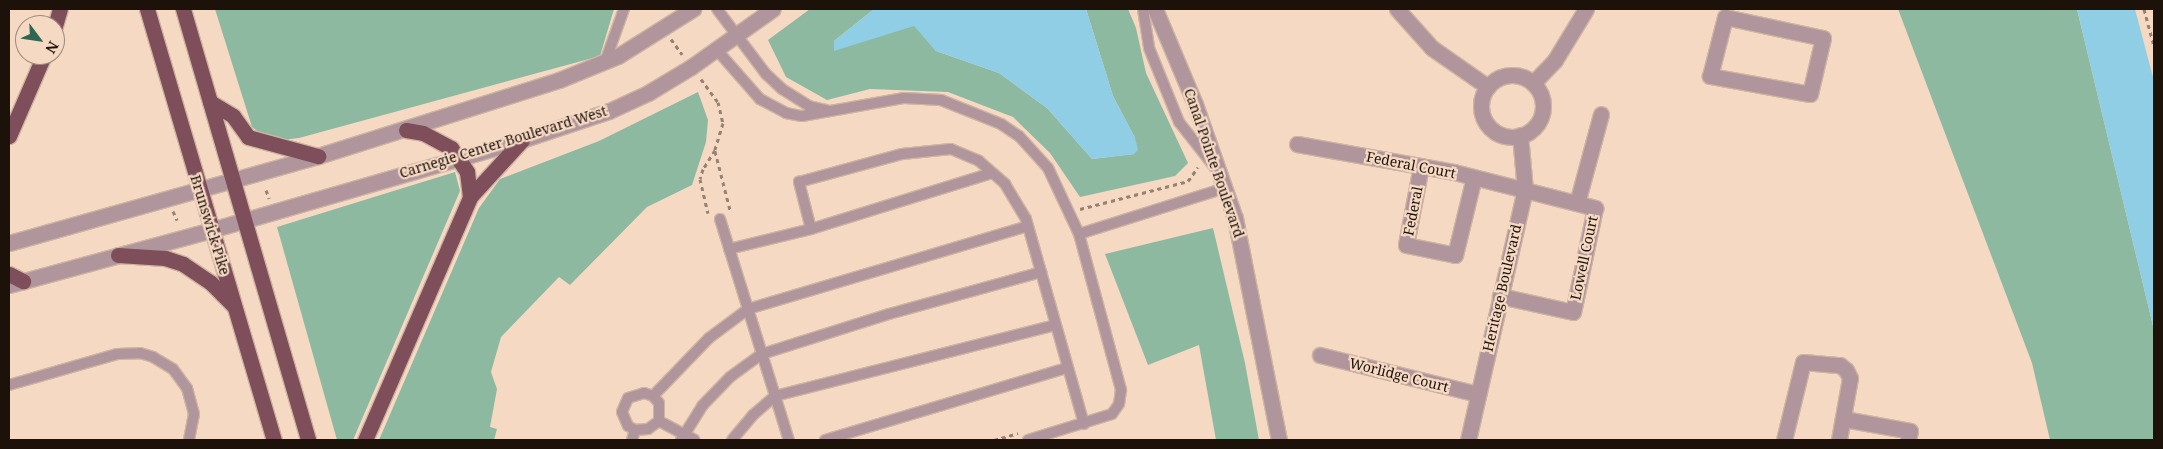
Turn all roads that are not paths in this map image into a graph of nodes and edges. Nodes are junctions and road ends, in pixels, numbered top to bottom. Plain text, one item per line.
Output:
1 (147, 9) edge
2 (183, 9) edge
3 (624, 9) edge
4 (693, 9) edge
5 (717, 9) edge
6 (773, 9) edge
7 (1144, 9) edge
8 (1154, 9) edge
9 (1397, 9) edge
10 (1586, 9) edge
11 (1749, 15) edge
12 (736, 34) junction
13 (716, 49) junction
14 (605, 62) junction
15 (40, 65) edge
16 (1533, 84) junction
17 (1488, 87) junction
18 (210, 102) junction
19 (832, 112) junction
20 (1601, 114) dead end
21 (406, 130) junction
22 (1520, 135) junction
23 (9, 136) edge
24 (522, 140) junction
25 (1297, 144) dead end
26 (318, 156) junction
27 (458, 157) junction
28 (1421, 166) junction
29 (992, 173) junction
30 (1474, 177) junction
31 (234, 180) junction
32 (1223, 182) junction
33 (200, 190) junction
34 (1524, 190) junction
35 (470, 197) junction
36 (1577, 203) junction
37 (720, 219) dead end
38 (246, 220) junction
39 (1028, 226) junction
40 (812, 229) junction
41 (211, 230) junction
42 (1079, 234) junction
43 (9, 243) edge
44 (730, 249) junction
45 (118, 255) junction
46 (1041, 272) junction
47 (9, 274) edge
48 (16, 283) edge
49 (1500, 296) junction
50 (235, 306) junction
51 (748, 309) junction
52 (1055, 325) junction
53 (762, 354) junction
54 (1320, 356) dead end
55 (1066, 368) junction
56 (9, 385) edge
57 (1478, 394) junction
58 (653, 396) junction
59 (775, 396) junction
60 (1844, 420) junction
61 (658, 421) junction
62 (1084, 424) junction
63 (634, 435) edge
64 (682, 437) edge
65 (189, 440) edge
66 (274, 440) edge
67 (308, 440) edge
68 (365, 440) edge
69 (694, 440) edge
70 (732, 440) edge
71 (789, 440) edge
72 (825, 440) edge
73 (1028, 440) edge
74 (1280, 440) edge
75 (1468, 440) edge
76 (1784, 440) edge
77 (1839, 440) edge
78 (1908, 440) edge

1 - 33 highway, Brunswick Pike
2 - 18 highway
3 - 14 lane
4 - 14 street
5 - 12 lane
6 - 12 street, Carnegie Center Boulevard West
7 - 32 lane
8 - 32 street, Canal Pointe Boulevard
9 - 17 street
10 - 16 street
11 - 11 street
12 - 13 street, Carnegie Center Boulevard West
12 - 19 lane
13 - 19 lane
13 - 24 street, Carnegie Center Boulevard West
14 - 21 street
15 - 23 highway
16 - 17 street
16 - 22 street
17 - 22 street
18 - 26 highway
18 - 31 highway
19 - 42 lane
20 - 36 street, Lowell Court
21 - 26 street
21 - 27 highway
22 - 34 street, Heritage Boulevard
24 - 27 street, Carnegie Center Boulevard West
24 - 35 highway
25 - 28 street, Federal Court
26 - 31 street
27 - 35 highway
27 - 38 street, Carnegie Center Boulevard West
28 - 30 street, Federal Court
28 - 30 street, Federal
29 - 39 lane
29 - 40 lane
29 - 40 lane
30 - 34 street, Federal Court
31 - 33 street
31 - 38 highway
32 - 42 lane
32 - 74 street, Canal Pointe Boulevard
33 - 41 highway, Brunswick Pike
33 - 43 street
34 - 36 street, Lowell Court
34 - 49 street, Heritage Boulevard
35 - 68 highway
36 - 49 street, Lowell Court
37 - 44 lane
38 - 41 street, Carnegie Center Boulevard West
38 - 67 highway
39 - 46 lane
39 - 51 lane
40 - 44 lane
41 - 45 street, Carnegie Center Boulevard West
41 - 50 highway, Brunswick Pike
42 - 62 lane
44 - 51 lane
45 - 48 street, Carnegie Center Boulevard West
45 - 50 highway
46 - 52 lane
46 - 53 lane
47 - 48 highway
49 - 57 street, Heritage Boulevard
50 - 66 highway, Brunswick Pike
51 - 53 lane
51 - 58 lane
52 - 55 lane
52 - 59 lane
53 - 59 lane
53 - 64 lane
54 - 57 street, Worlidge Court
55 - 62 lane
55 - 72 lane
56 - 65 lane
57 - 75 street, Heritage Boulevard
58 - 61 lane
58 - 63 lane
59 - 70 lane
59 - 71 lane
60 - 76 street
60 - 77 street
60 - 78 street
61 - 63 lane
61 - 64 lane
62 - 73 lane
64 - 69 lane

